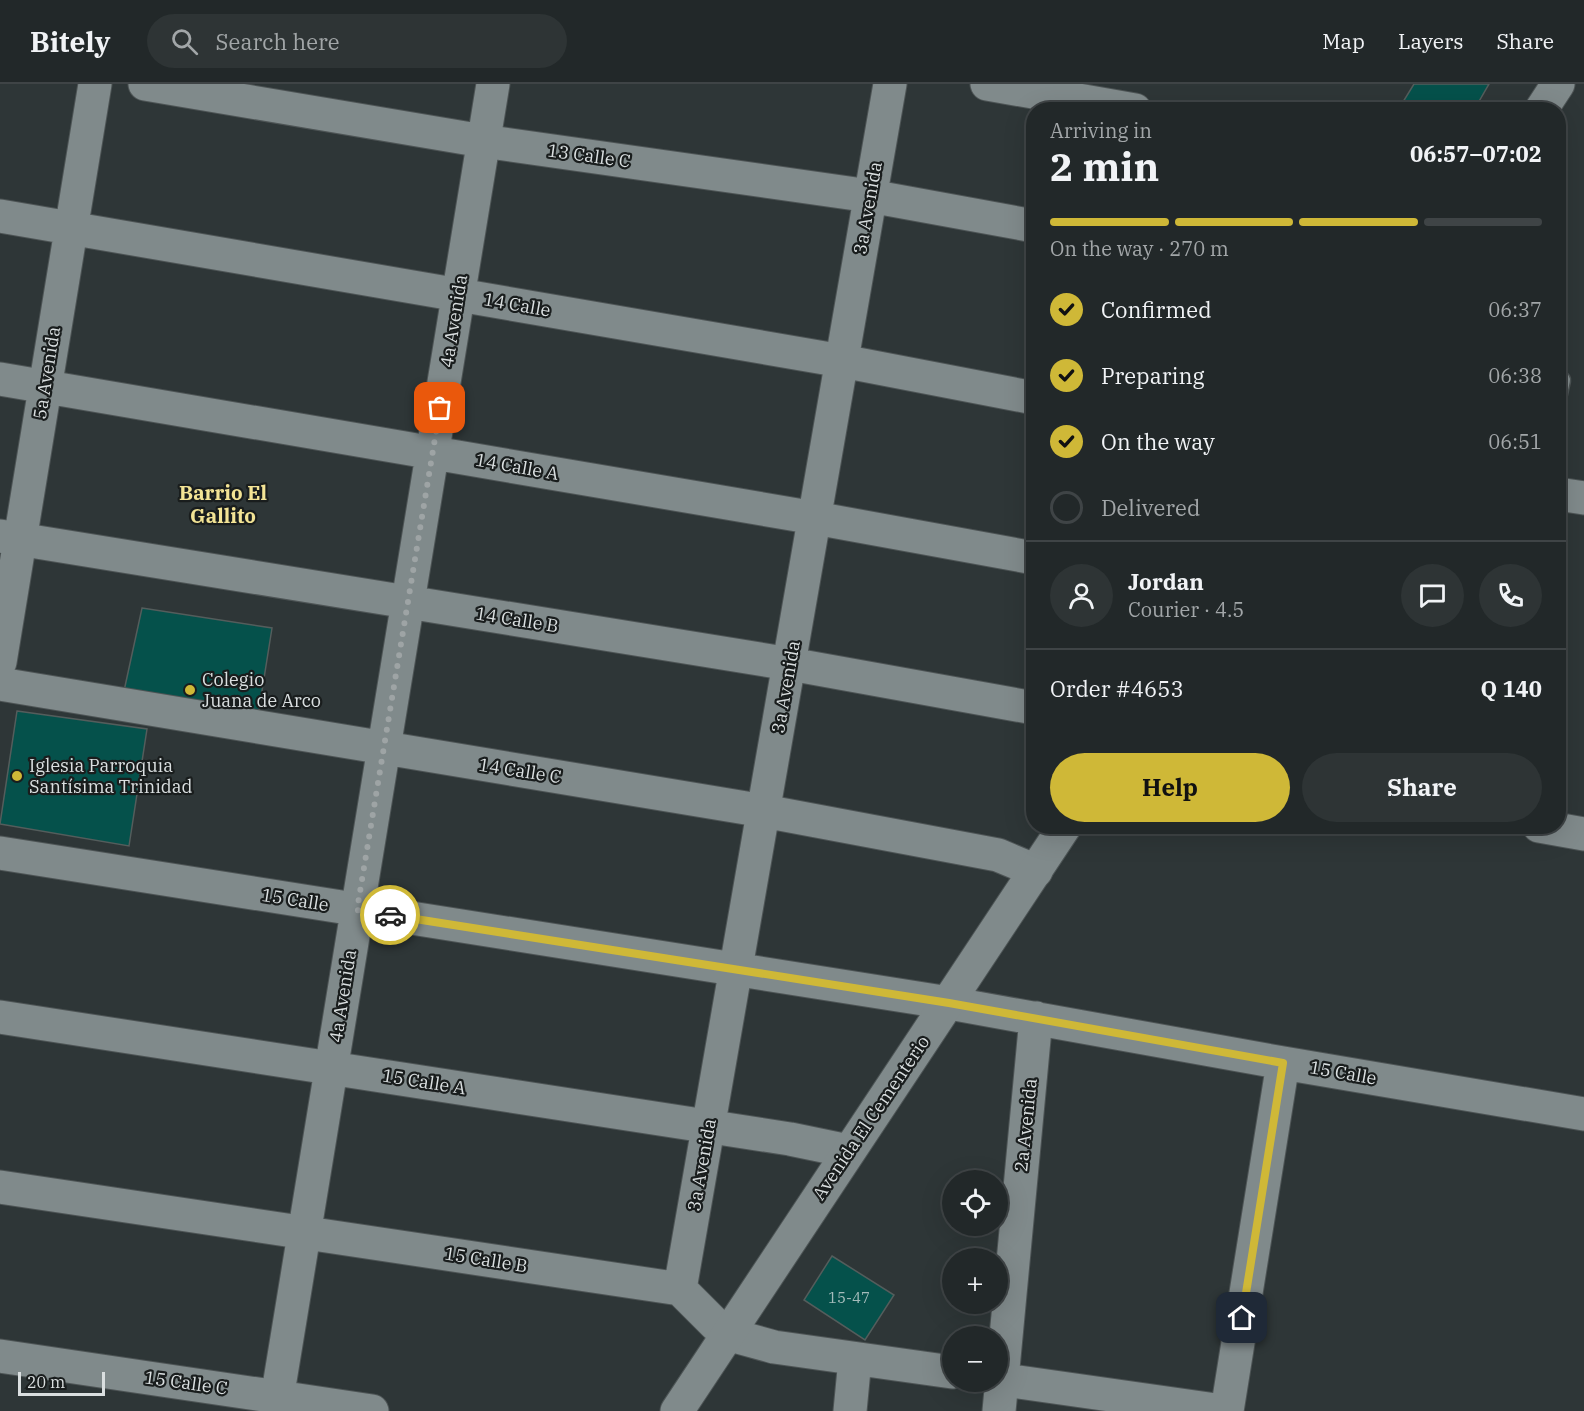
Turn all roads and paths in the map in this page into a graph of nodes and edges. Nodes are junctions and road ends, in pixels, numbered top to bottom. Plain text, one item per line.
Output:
1 (95, 84) edge
2 (145, 84) edge
3 (493, 84) edge
4 (890, 84) edge
5 (987, 84) edge
6 (1558, 84) edge
7 (1089, 102) edge
8 (1546, 102) edge
9 (483, 141) junction
10 (870, 196) junction
11 (0, 216) edge
12 (1026, 225) edge
13 (71, 228) junction
14 (458, 295) junction
15 (842, 361) junction
16 (0, 379) edge
17 (45, 387) junction
18 (1026, 396) edge
19 (432, 453) junction
20 (1566, 495) edge
21 (1584, 498) edge
22 (815, 518) junction
23 (10, 537) edge
24 (1026, 557) edge
25 (408, 603) junction
26 (0, 662) edge
27 (790, 664) junction
28 (0, 684) edge
29 (1026, 707) edge
30 (384, 749) junction
31 (764, 811) junction
32 (1566, 831) edge
33 (1060, 834) edge
34 (1584, 834) edge
35 (0, 853) edge
36 (1036, 871) junction
37 (357, 910) junction
38 (736, 970) junction
39 (949, 1003) junction
40 (0, 1017) edge
41 (1036, 1018) junction
42 (1283, 1063) junction
43 (331, 1068) junction
44 (1584, 1114) edge
45 (709, 1126) junction
46 (848, 1151) junction
47 (0, 1187) edge
48 (304, 1233) junction
49 (680, 1289) junction
50 (1005, 1326) edge
51 (727, 1334) junction
52 (0, 1356) edge
53 (855, 1359) junction
54 (942, 1371) edge
55 (1008, 1391) edge
56 (276, 1404) edge
57 (372, 1411) edge
58 (677, 1411) edge
59 (850, 1411) edge
60 (1225, 1411) edge

1 - 13 street, 5a Avenida
2 - 9 street, 13 Calle C
3 - 9 street, 4a Avenida
4 - 10 street, 3a Avenida
5 - 7 street
6 - 8 street
9 - 10 street, 13 Calle C
9 - 14 street, 4a Avenida
10 - 12 street, 13 Calle C
10 - 15 street, 3a Avenida
11 - 13 street, 14 Calle
13 - 14 street, 14 Calle
13 - 17 street, 5a Avenida
14 - 15 street, 14 Calle
14 - 19 street, 4a Avenida
15 - 18 street, 14 Calle
15 - 22 street, 3a Avenida
16 - 17 street, 14 Calle A
17 - 19 street, 14 Calle A
17 - 23 street, 5a Avenida
19 - 22 street, 14 Calle A
19 - 25 street, 4a Avenida
20 - 21 street
22 - 24 street, 14 Calle A
22 - 27 street, 3a Avenida
23 - 25 street, 14 Calle B
23 - 26 street, 5a Avenida
25 - 27 street, 14 Calle B
25 - 30 street, 4a Avenida
27 - 29 street, 14 Calle B
27 - 31 street, 3a Avenida
28 - 30 street, 14 Calle C
30 - 31 street, 14 Calle C
30 - 37 street, 4a Avenida
31 - 36 street, 14 Calle C
31 - 38 street, 3a Avenida
32 - 34 street
33 - 36 street, Avenida El Cementerio
35 - 37 street, 15 Calle
36 - 39 street, Avenida El Cementerio
37 - 38 street, 15 Calle
37 - 43 street, 4a Avenida
38 - 39 street, 15 Calle
38 - 45 street, 3a Avenida
39 - 41 street, 15 Calle
39 - 46 street, Avenida El Cementerio
40 - 43 street, 15 Calle A
41 - 42 street, 15 Calle
41 - 50 street, 2a Avenida
42 - 44 street, 15 Calle
42 - 60 street
43 - 45 street, 15 Calle A
43 - 48 street, 4a Avenida
45 - 46 street, 15 Calle A
45 - 49 street, 3a Avenida
46 - 51 street, Avenida El Cementerio
47 - 48 street, 15 Calle B
48 - 49 street, 15 Calle B
48 - 56 street, 4a Avenida
49 - 51 street
51 - 53 street
51 - 58 street, Avenida El Cementerio
52 - 56 street, 15 Calle C
53 - 54 street
53 - 59 street
55 - 60 street
56 - 57 street, 15 Calle C

